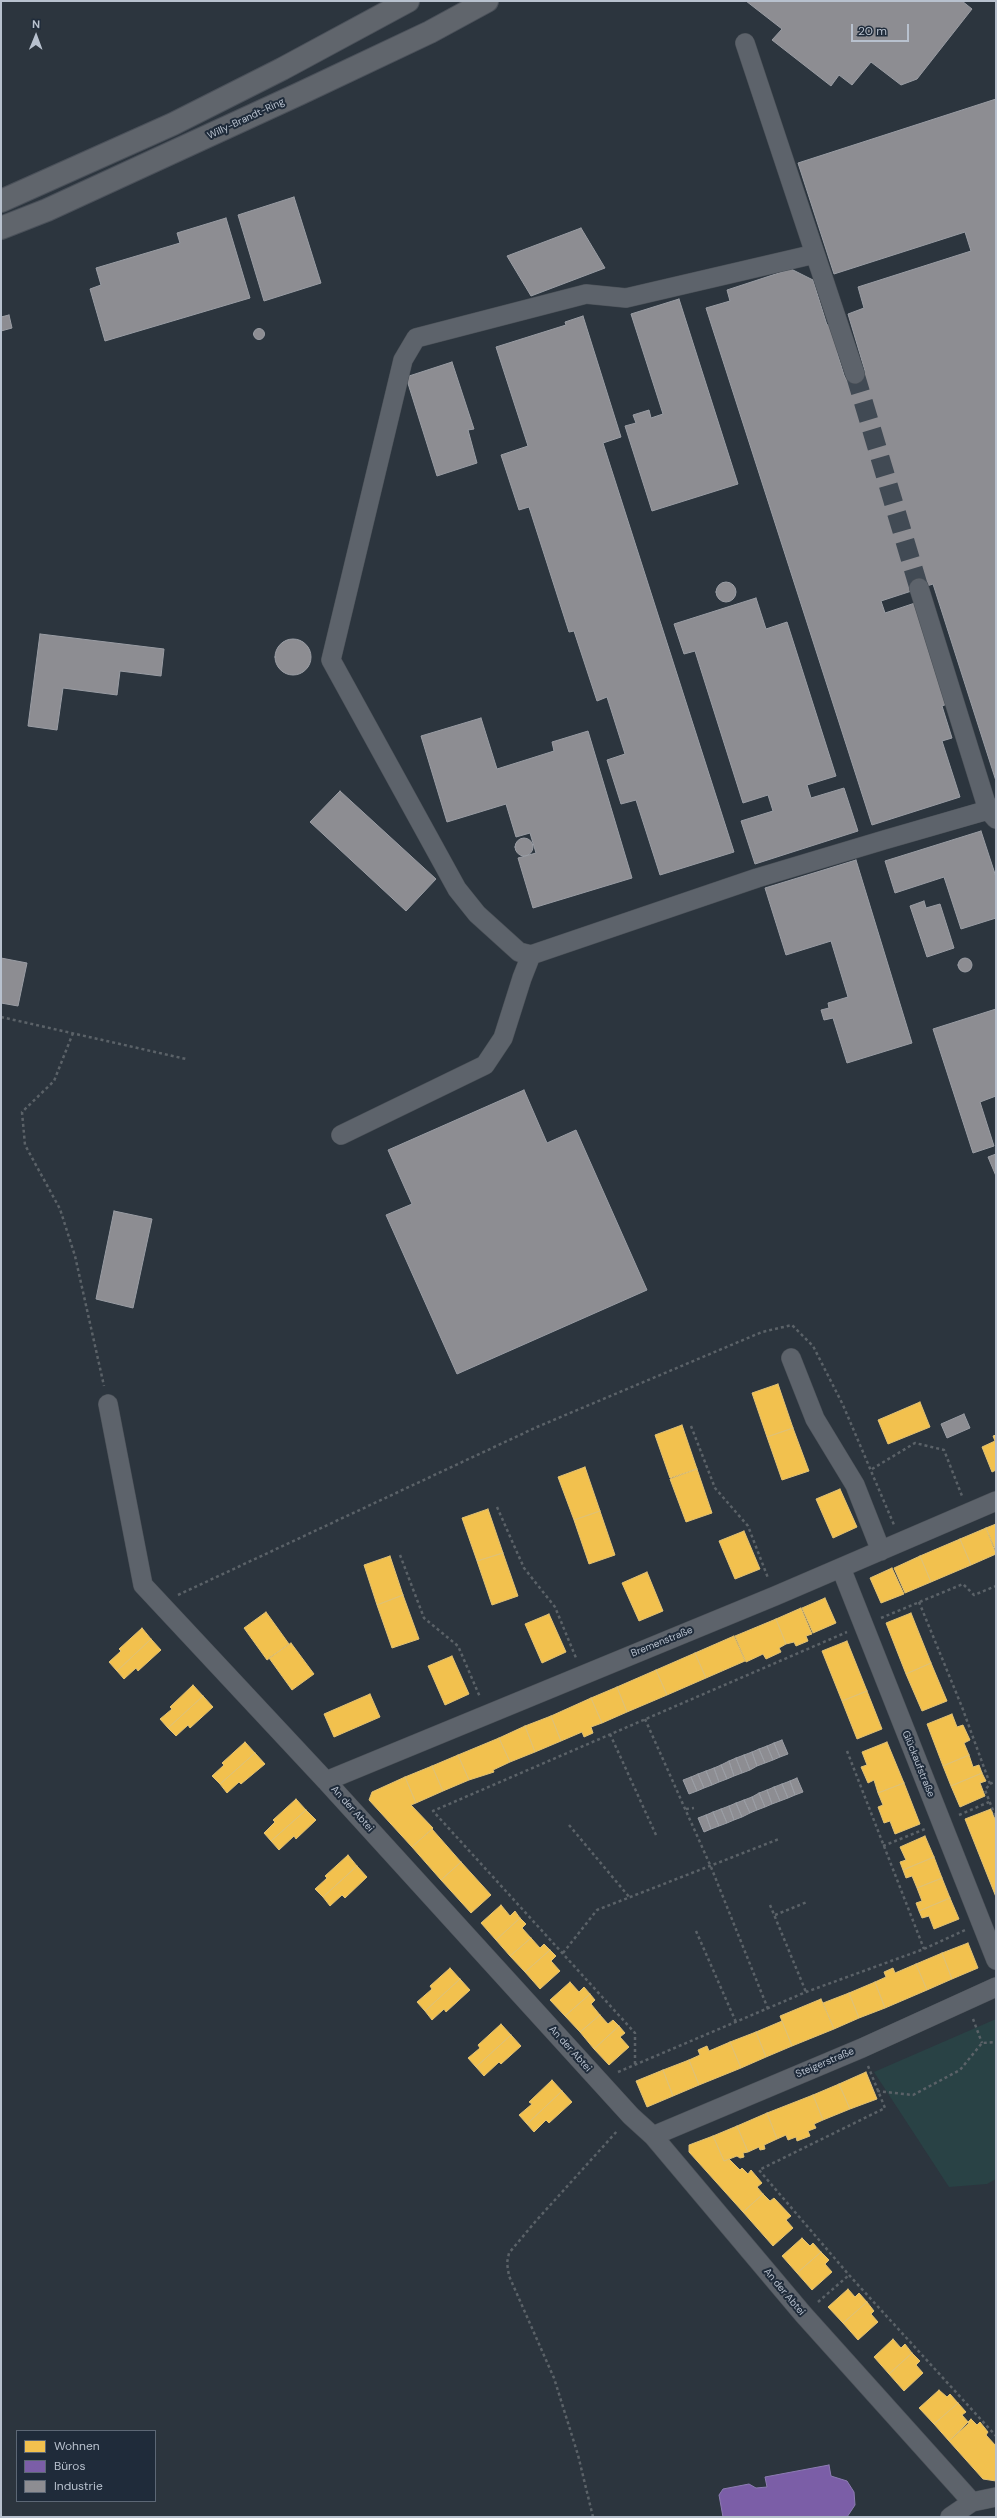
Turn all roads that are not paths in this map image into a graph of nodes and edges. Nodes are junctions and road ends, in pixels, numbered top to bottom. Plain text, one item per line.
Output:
1 (408, 1) edge
2 (487, 1) edge
3 (746, 43) dead end
4 (1, 201) edge
5 (1, 228) edge
6 (815, 254) junction
7 (855, 374) tunnel mouth
8 (919, 588) tunnel mouth
9 (993, 812) edge
10 (531, 955) junction
11 (341, 1135) dead end
12 (791, 1358) dead end
13 (108, 1404) road end
14 (996, 1501) edge
15 (881, 1551) junction
16 (841, 1568) junction
17 (326, 1781) junction
18 (996, 1960) edge
19 (996, 1987) edge
20 (653, 2136) junction
21 (996, 2497) edge
22 (972, 2502) junction
23 (950, 2517) edge

1 - 4 main road
2 - 5 main road, Willy-Brandt-Ring
3 - 6 street
6 - 7 street
6 - 10 street
8 - 9 street
9 - 10 street
10 - 11 street
12 - 15 street
13 - 17 street, An der Abtei
14 - 15 street, Bremenstraße
15 - 16 street, Bremenstraße
16 - 17 street, Bremenstraße
16 - 18 street, Glückaufstraße
17 - 20 street, An der Abtei
19 - 20 street, Steigerstraße
20 - 22 street, An der Abtei
21 - 22 street
22 - 23 street

